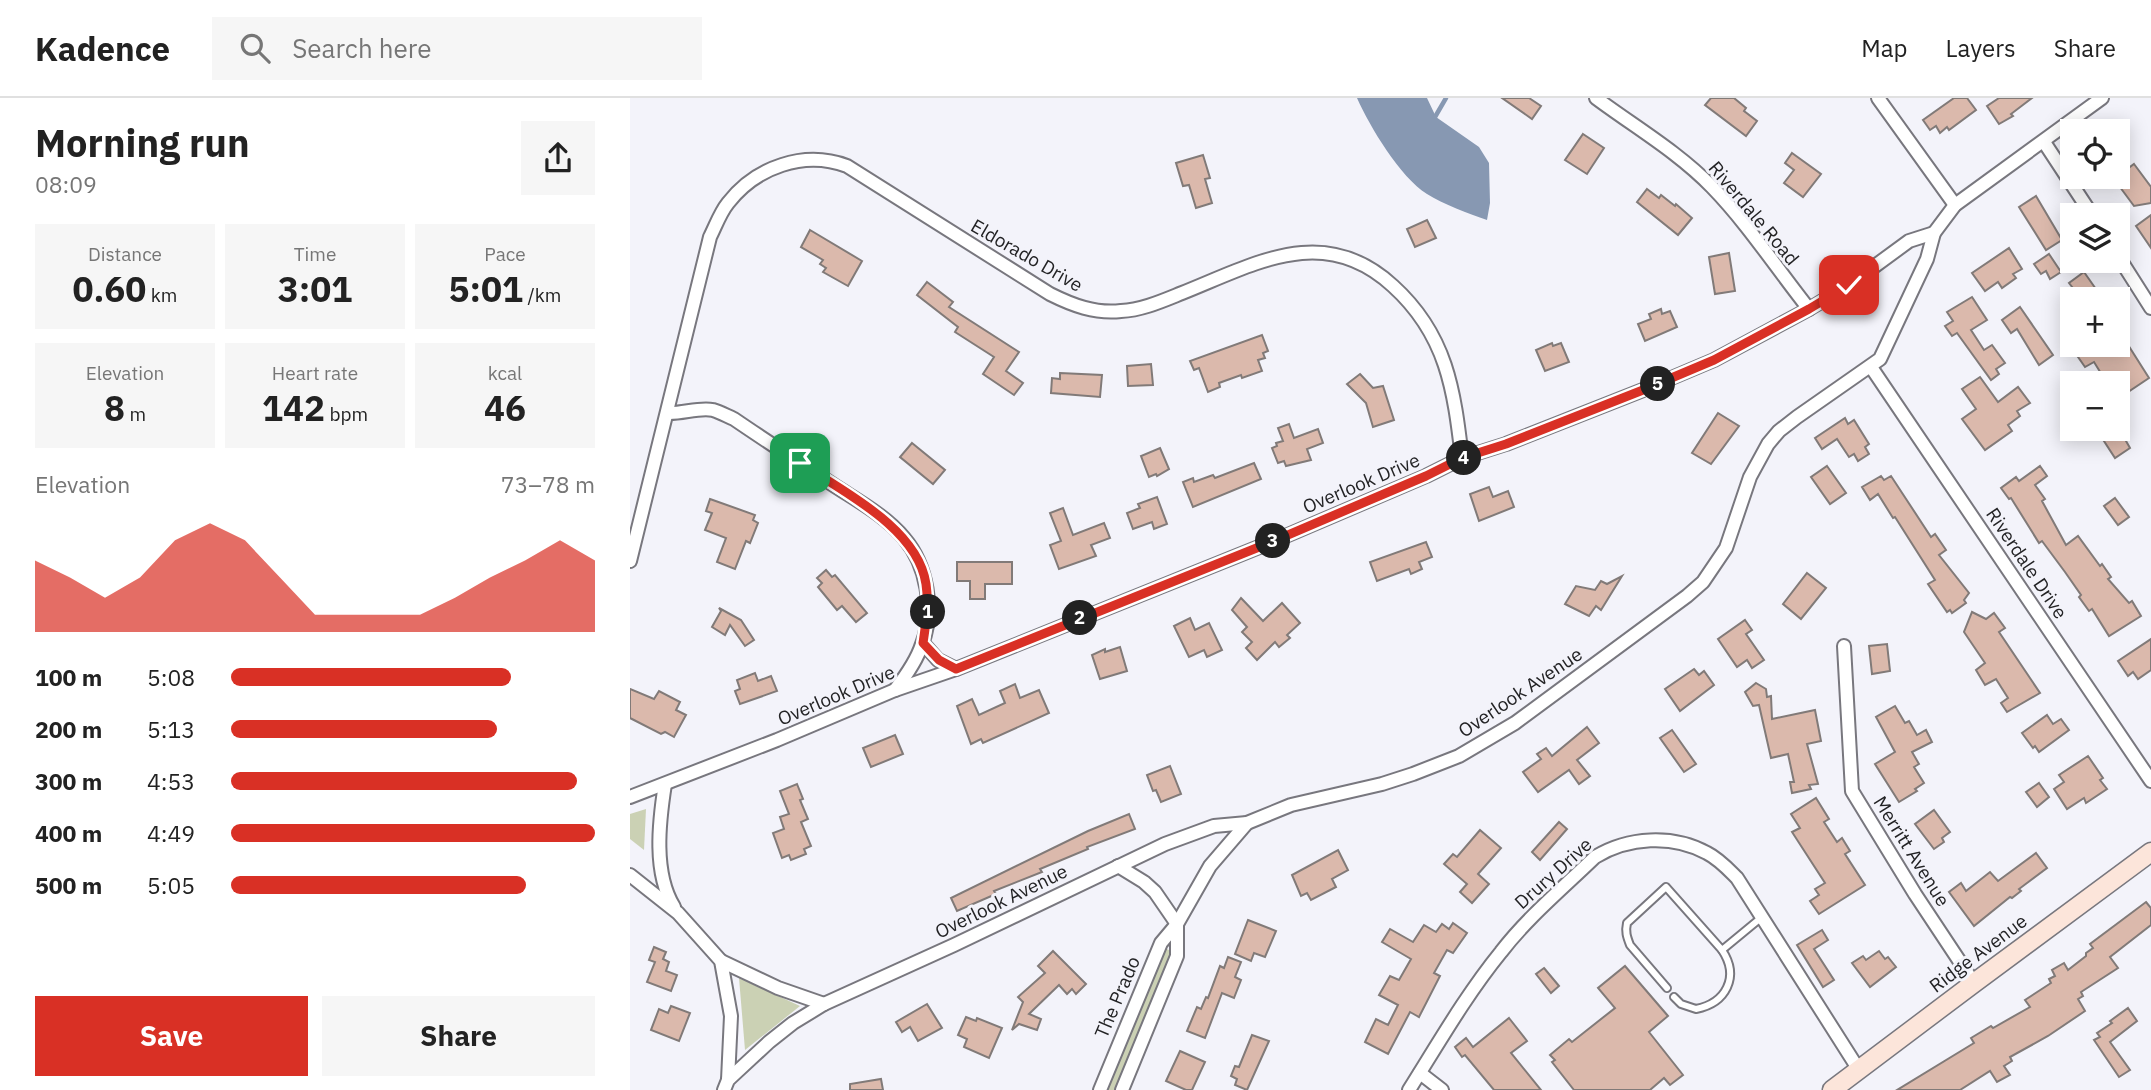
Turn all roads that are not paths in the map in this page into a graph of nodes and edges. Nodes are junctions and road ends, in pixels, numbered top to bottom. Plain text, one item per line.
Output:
1 (1596, 98) edge
2 (1878, 98) edge
3 (2102, 98) edge
4 (2043, 142) junction
5 (2084, 203) edge
6 (1955, 205) junction
7 (1934, 233) junction
8 (2129, 273) edge
9 (2151, 308) edge
10 (1809, 309) junction
11 (1871, 367) junction
12 (667, 413) junction
13 (1462, 458) junction
14 (630, 561) edge
15 (923, 643) junction
16 (1844, 646) dead end
17 (956, 669) junction
18 (895, 690) junction
19 (2151, 781) edge
20 (665, 784) junction
21 (630, 797) edge
22 (1247, 822) junction
23 (2151, 852) edge
24 (1118, 866) junction
25 (630, 876) edge
26 (678, 913) junction
27 (1762, 917) junction
28 (1177, 924) junction
29 (1722, 950) junction
30 (721, 961) junction
31 (1974, 983) junction
32 (1667, 988) dead end
33 (1674, 997) dead end
34 (824, 1004) junction
35 (1859, 1070) junction
36 (1420, 1073) junction
37 (726, 1085) edge
38 (1100, 1090) edge
39 (1122, 1090) edge
40 (1409, 1090) edge
41 (1441, 1090) edge
42 (1832, 1090) edge

1 - 10 street, Riverdale Road
2 - 6 street
3 - 4 street, Overlook Avenue
4 - 5 street
4 - 6 street, Overlook Avenue
6 - 7 street, Overlook Avenue
7 - 10 street, Overlook Drive
7 - 11 street, Overlook Avenue
8 - 9 street
10 - 13 street, Overlook Drive
11 - 19 street, Riverdale Drive
11 - 22 street, Overlook Avenue
12 - 13 street, Eldorado Drive
12 - 14 street, Eldorado Drive
12 - 15 street
13 - 17 street, Overlook Drive
15 - 17 street
15 - 18 street
16 - 31 street, Merritt Avenue
17 - 18 street, Overlook Drive
18 - 20 street, Overlook Drive
20 - 21 street, Overlook Drive
20 - 26 street
22 - 24 street, Overlook Avenue
22 - 28 street, The Prado
23 - 31 street, Ridge Avenue
24 - 28 street
24 - 34 street, Overlook Avenue
25 - 26 street
26 - 30 street
27 - 29 lane
27 - 35 street, Drury Drive
27 - 36 street, Drury Drive
28 - 38 street, The Prado
28 - 39 street, The Prado
29 - 32 lane
29 - 33 lane
30 - 34 street
30 - 37 street
31 - 35 street, Ridge Avenue
34 - 37 street, Overlook Avenue
35 - 42 street, Ridge Avenue
36 - 40 street, Drury Drive
36 - 41 street

